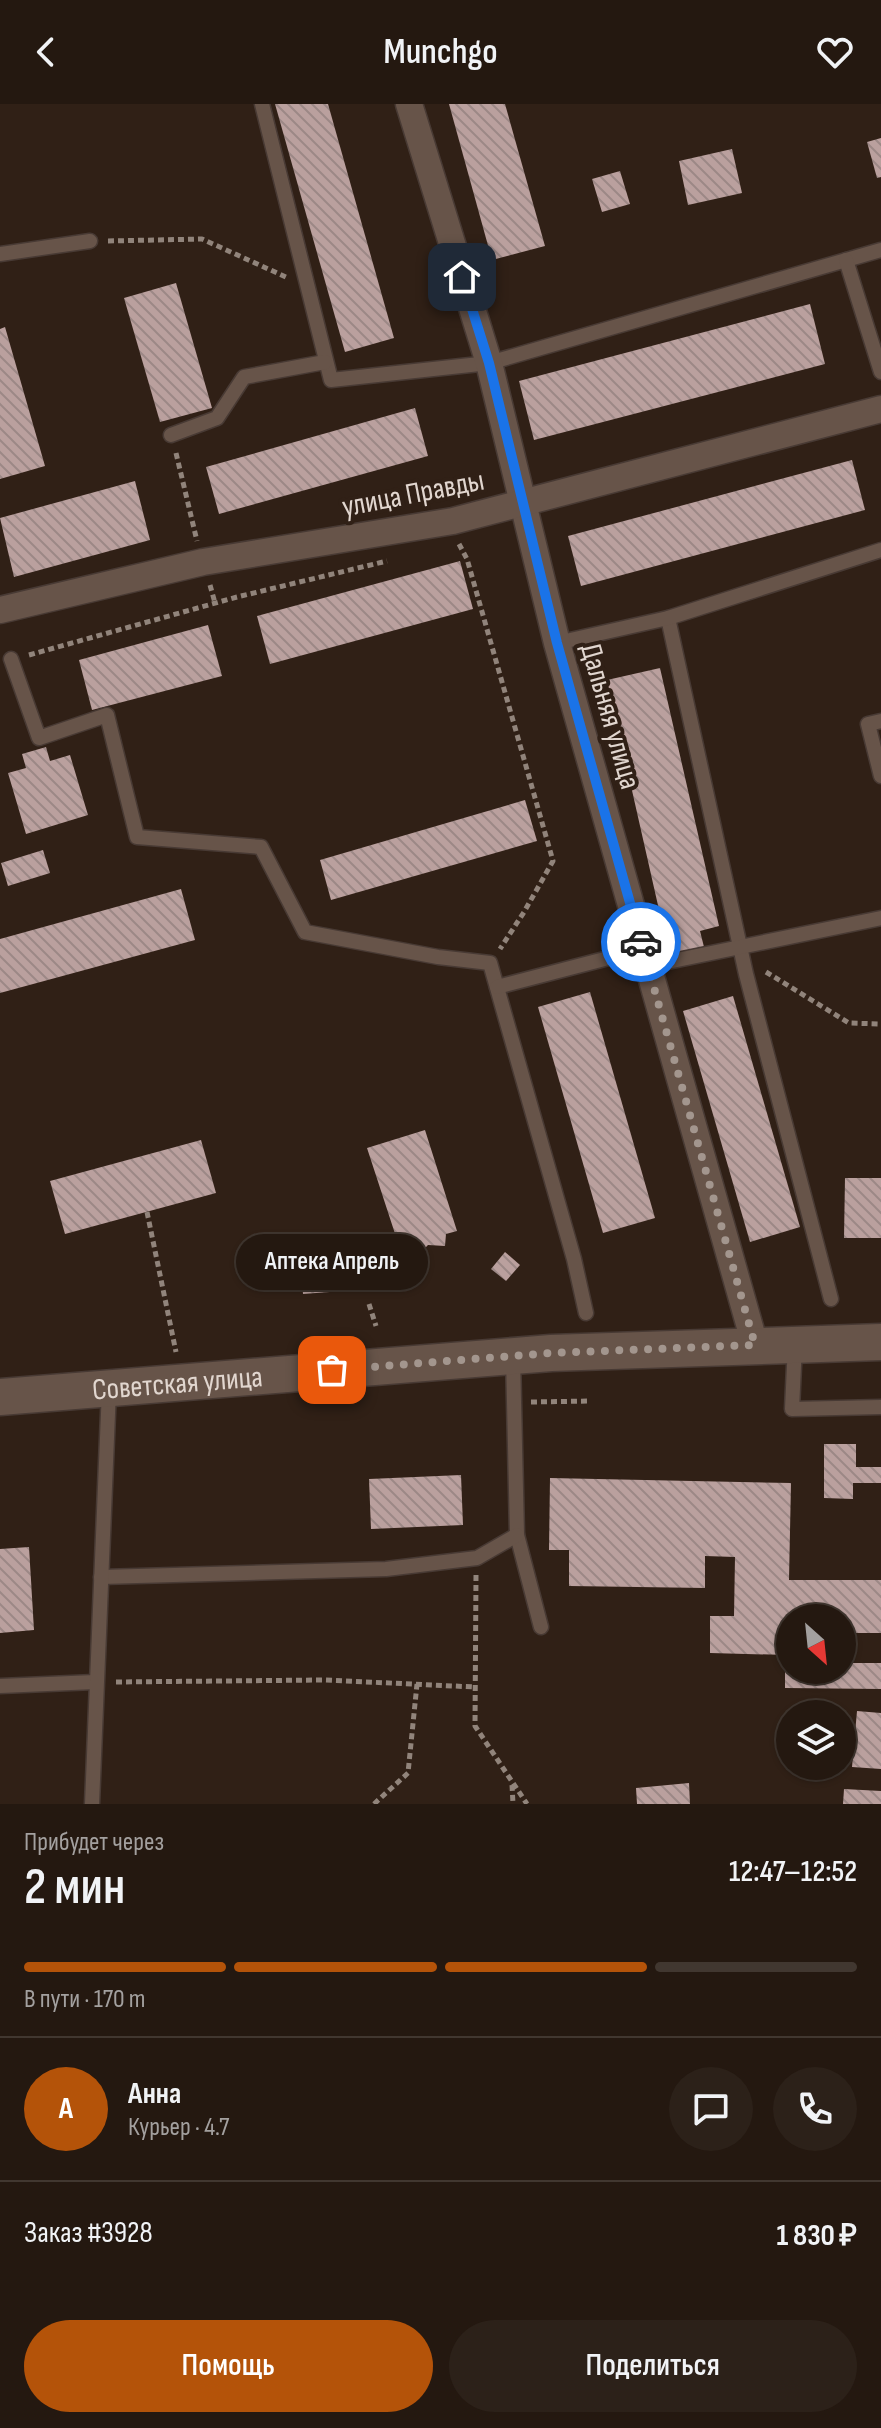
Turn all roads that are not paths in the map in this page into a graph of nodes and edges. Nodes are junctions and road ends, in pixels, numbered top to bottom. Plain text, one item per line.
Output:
1 (262, 104) edge
2 (409, 104) edge
3 (90, 241) road end
4 (881, 250) edge
5 (0, 254) edge
6 (846, 260) junction
7 (325, 362) junction
8 (489, 363) junction
9 (881, 372) edge
10 (881, 409) edge
11 (171, 435) road end
12 (522, 504) junction
13 (881, 550) edge
14 (0, 610) edge
15 (668, 618) junction
16 (557, 643) junction
17 (11, 659) road end
18 (881, 721) edge
19 (881, 776) edge
20 (881, 918) edge
21 (739, 946) junction
22 (645, 958) junction
23 (497, 987) junction
24 (831, 1299) dead end
25 (586, 1313) dead end
26 (881, 1342) edge
27 (795, 1344) junction
28 (755, 1345) junction
29 (513, 1356) junction
30 (110, 1388) junction
31 (0, 1397) edge
32 (881, 1407) edge
33 (517, 1535) junction
34 (101, 1577) junction
35 (541, 1627) dead end
36 (95, 1682) junction
37 (0, 1686) edge
38 (92, 1804) edge

1 - 7 lane
2 - 8 street, Дальняя улица
3 - 5 lane
4 - 6 lane
6 - 8 lane
6 - 9 lane
7 - 8 lane
7 - 11 lane
8 - 12 street, Дальняя улица
10 - 12 street, улица Правды
12 - 14 street, улица Правды
12 - 16 street, Дальняя улица
13 - 15 lane
15 - 16 lane
15 - 21 lane
16 - 22 street, Дальняя улица
17 - 23 lane
18 - 19 lane
20 - 21 lane
21 - 22 lane
21 - 24 lane
22 - 23 lane
22 - 28 street, Дальняя улица
23 - 25 lane
26 - 27 main road, Советская улица
27 - 28 main road, Советская улица
27 - 32 lane
28 - 29 main road, Советская улица
29 - 30 main road, Советская улица
29 - 33 lane
30 - 31 main road, Советская улица
30 - 34 lane
33 - 34 lane
33 - 35 lane
34 - 36 lane
36 - 37 lane
36 - 38 lane

